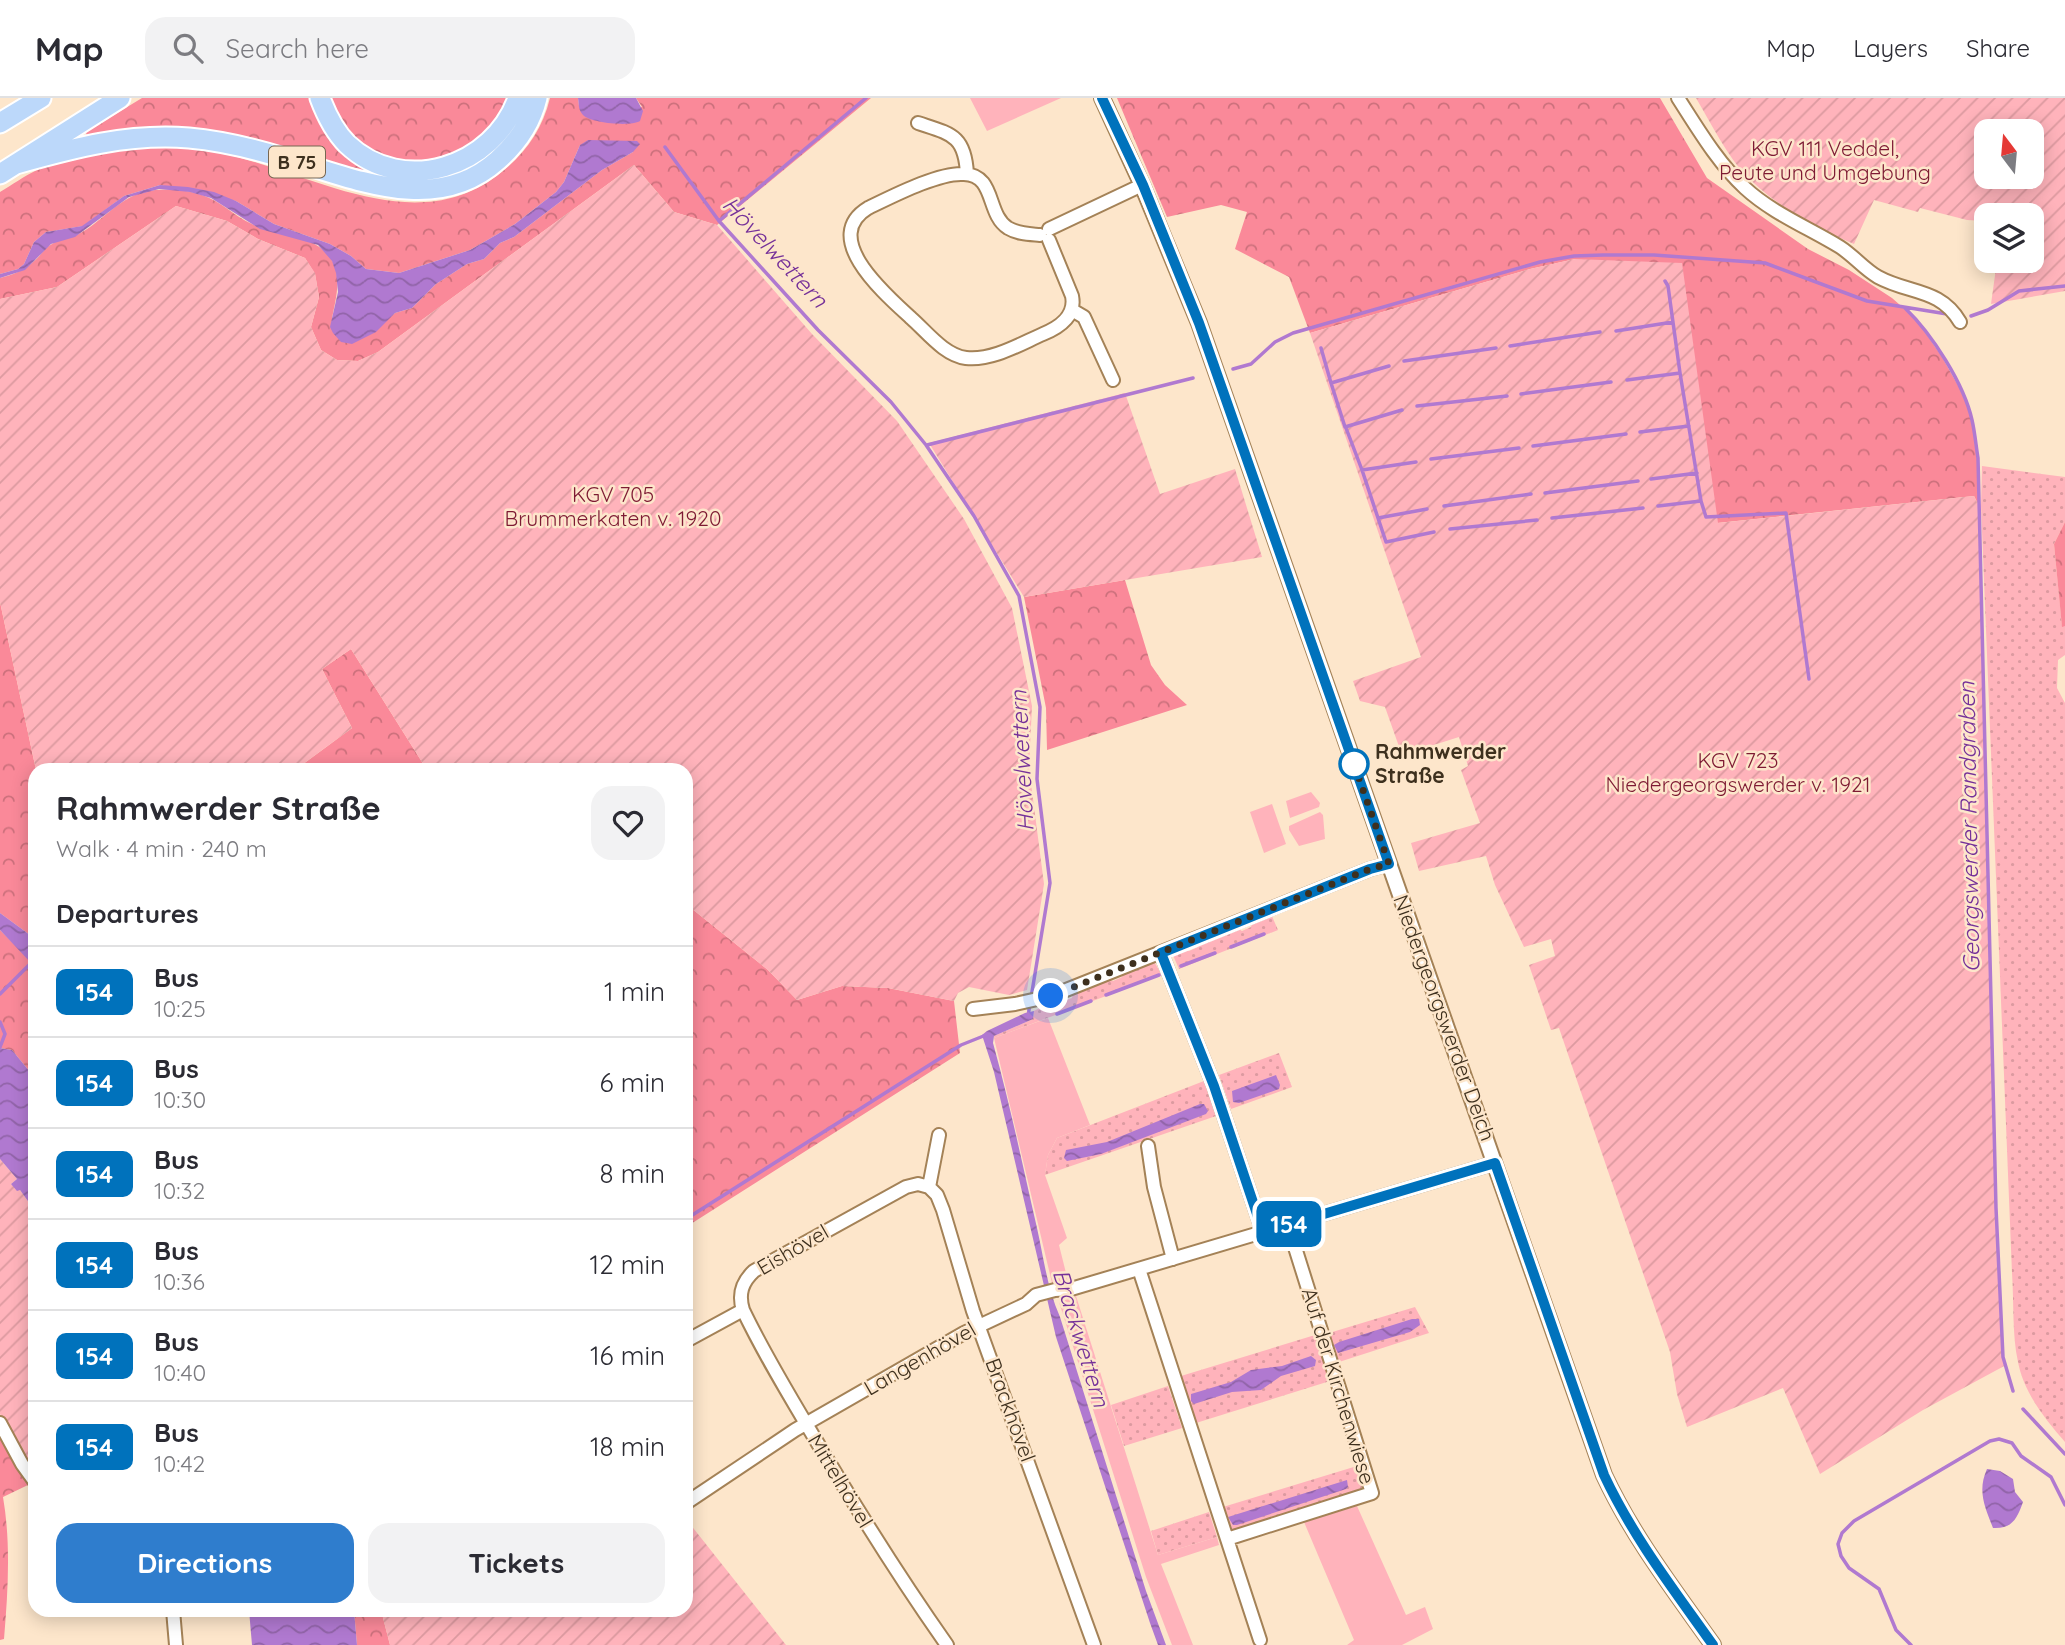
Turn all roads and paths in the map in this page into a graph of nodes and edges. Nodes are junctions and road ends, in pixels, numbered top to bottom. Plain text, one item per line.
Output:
1 (41, 98) edge
2 (120, 98) edge
3 (320, 98) edge
4 (518, 98) edge
5 (537, 98) edge
6 (1102, 98) edge
7 (1678, 98) edge
8 (28, 103) edge
9 (0, 123) edge
10 (918, 124) dead end
11 (8, 169) edge
12 (967, 174) junction
13 (1143, 185) junction
14 (1046, 235) junction
15 (1072, 310) junction
16 (1960, 322) dead end
17 (1113, 380) dead end
18 (1389, 864) junction
19 (1161, 953) junction
20 (973, 1009) dead end
21 (939, 1135) dead end
22 (1148, 1146) dead end
23 (1495, 1163) junction
24 (929, 1187) junction
25 (1288, 1225) junction
26 (1263, 1232) junction
27 (1173, 1259) junction
28 (1139, 1269) junction
29 (743, 1310) junction
30 (979, 1325) junction
31 (693, 1336) edge
32 (0, 1423) edge
33 (806, 1423) junction
34 (28, 1472) edge
35 (693, 1498) edge
36 (1227, 1539) junction
37 (174, 1617) edge
38 (1260, 1640) dead end
39 (176, 1645) edge
40 (947, 1645) edge
41 (1094, 1645) edge
42 (1713, 1645) edge

1 - 8 highway
2 - 11 highway, B 75
3 - 4 highway, B 75
5 - 11 highway, B 75
6 - 13 street, Niedergeorgswerder Deich
7 - 16 street
8 - 9 highway
10 - 12 street
12 - 14 street
12 - 15 street
13 - 14 street
13 - 18 street, Niedergeorgswerder Deich
14 - 15 street
15 - 17 street
18 - 19 street
18 - 23 street, Niedergeorgswerder Deich
19 - 20 street
19 - 26 street
21 - 24 street
22 - 27 street
23 - 25 street, Langenhövel
23 - 42 street, Niedergeorgswerder Deich
24 - 29 street, Eishövel
24 - 30 street, Brackhövel
25 - 26 street, Langenhövel
25 - 36 street, Auf der Kirchenwiese
26 - 27 street, Langenhövel
27 - 28 street, Langenhövel
28 - 30 street, Langenhövel
28 - 36 street
29 - 31 street
29 - 33 street, Mittelhövel
30 - 33 street, Langenhövel
30 - 41 street, Brackhövel
32 - 34 street
33 - 35 street, Langenhövel
33 - 40 street, Mittelhövel
36 - 38 street
37 - 39 street

